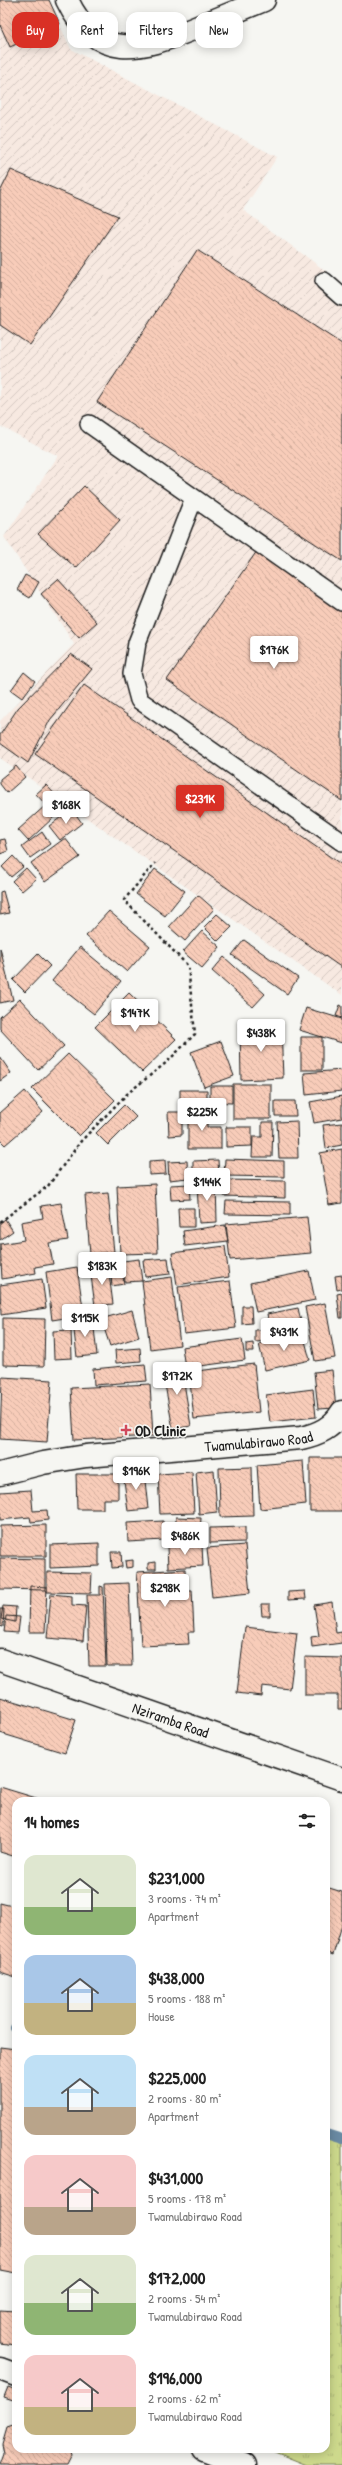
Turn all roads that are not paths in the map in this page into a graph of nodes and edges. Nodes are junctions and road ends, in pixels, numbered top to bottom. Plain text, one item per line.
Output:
1 (67, 0) edge
2 (264, 0) edge
3 (324, 281) dead end
4 (342, 297) edge
5 (89, 424) dead end
6 (194, 498) junction
7 (342, 602) edge
8 (342, 842) edge
9 (342, 1412) edge
10 (0, 1474) edge
11 (0, 1660) edge
12 (342, 1779) edge
13 (0, 2369) edge
14 (12, 2374) edge
15 (214, 2453) edge
16 (245, 2465) edge

1 - 2 street
3 - 4 lane
5 - 6 lane
6 - 7 lane
6 - 8 lane
9 - 10 street, Twamulabirawo Road
11 - 12 street, Nziramba Road
13 - 14 street
15 - 16 street

